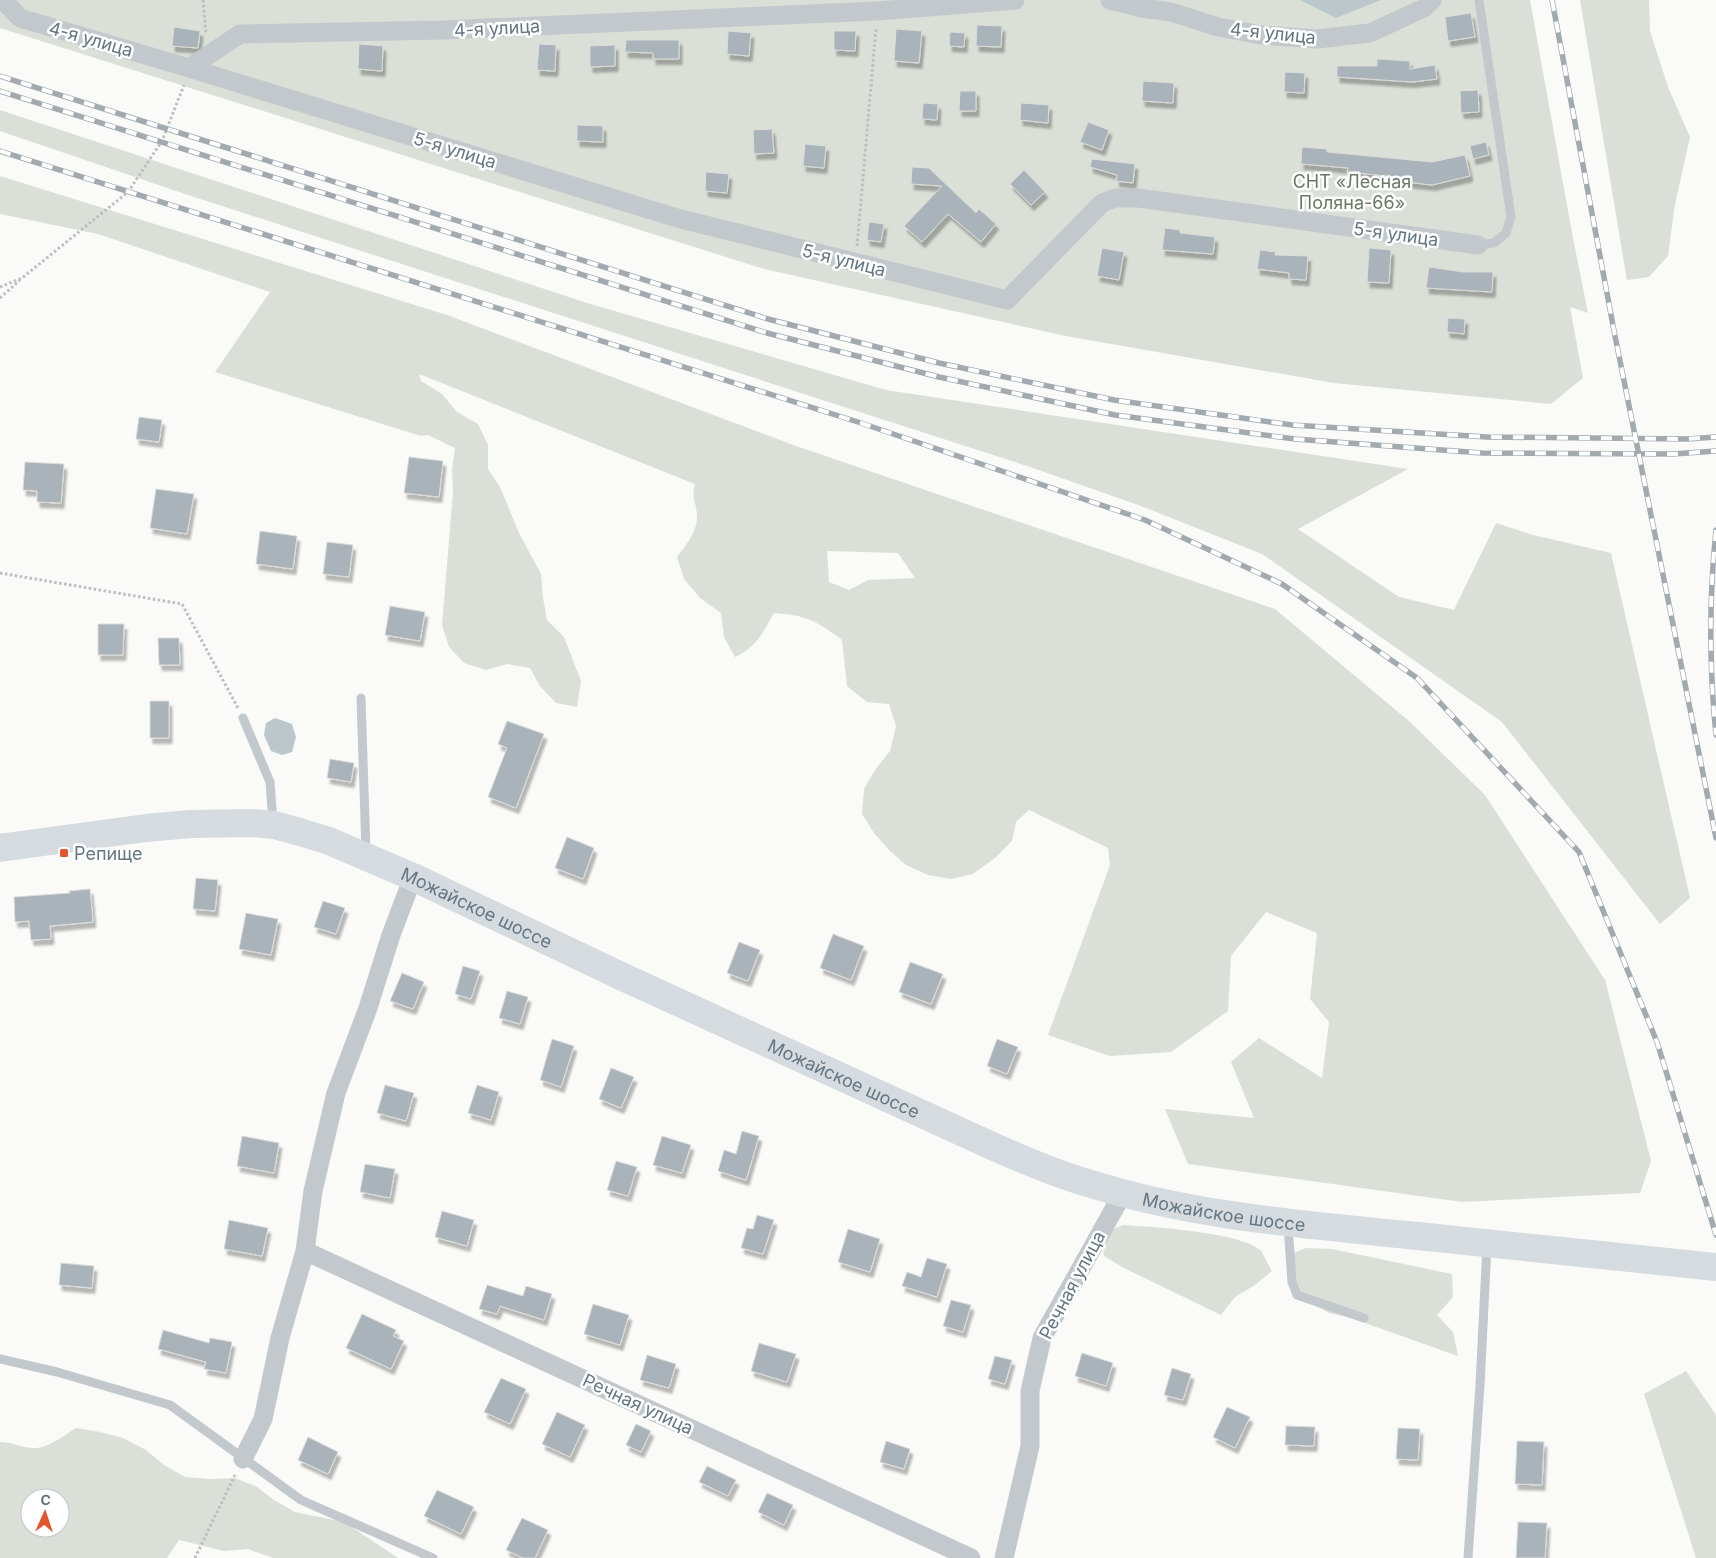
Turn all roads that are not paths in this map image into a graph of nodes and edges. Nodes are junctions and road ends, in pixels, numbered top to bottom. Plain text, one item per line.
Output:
1 (3, 0) edge
2 (1015, 0) edge
3 (1110, 0) edge
4 (1432, 0) edge
5 (1479, 0) edge
6 (189, 68) junction
7 (1478, 245) joint
8 (361, 698) dead end
9 (243, 718) road end
10 (274, 825) junction
11 (0, 848) edge
12 (366, 857) junction
13 (413, 877) junction
14 (1123, 1193) junction
15 (1288, 1222) junction
16 (1487, 1244) junction
17 (305, 1251) junction
18 (1716, 1267) edge
19 (1364, 1318) dead end
20 (0, 1359) edge
21 (243, 1458) junction
22 (433, 1558) edge
23 (971, 1558) edge
24 (1004, 1558) edge
25 (1468, 1558) edge

1 - 6 street, 4-я улица
2 - 6 street, 4-я улица
3 - 4 street, 4-я улица
5 - 7 lane
6 - 7 street, 5-я улица
8 - 12 lane
9 - 10 lane
10 - 11 main road, Можайское шоссе
10 - 12 main road, Можайское шоссе
12 - 13 main road, Можайское шоссе
13 - 14 main road, Можайское шоссе
13 - 17 street
14 - 15 main road, Можайское шоссе
14 - 24 street, Речная улица
15 - 16 main road, Можайское шоссе
15 - 19 lane
16 - 18 main road, Можайское шоссе
16 - 25 lane
17 - 21 street
17 - 23 street, Речная улица
20 - 21 lane
21 - 22 lane

